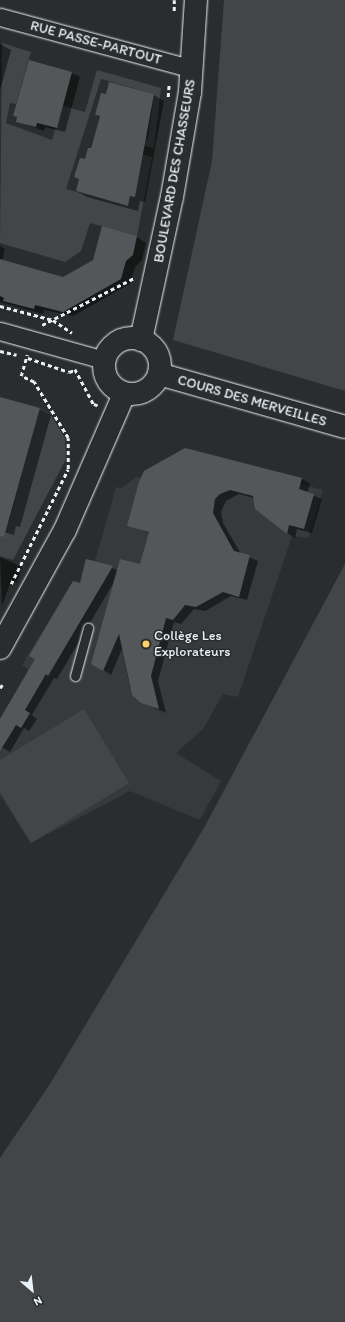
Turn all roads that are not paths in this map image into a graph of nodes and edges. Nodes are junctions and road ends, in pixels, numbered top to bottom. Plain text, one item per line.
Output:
1 (196, 0) edge
2 (0, 18) edge
3 (193, 69) junction
4 (0, 331) edge
5 (141, 340) junction
6 (104, 360) junction
7 (159, 374) junction
8 (120, 403) junction
9 (345, 427) edge
10 (88, 628) dead end
11 (0, 648) edge
12 (75, 676) dead end

1 - 3 street, BOULEVARD DES CHASSEURS
2 - 3 street, RUE PASSE-PARTOUT
3 - 5 street, BOULEVARD DES CHASSEURS
4 - 6 street
5 - 6 street
5 - 7 street
6 - 8 street
7 - 8 street
7 - 9 street, COURS DES MERVEILLES
8 - 11 street
10 - 12 lane

